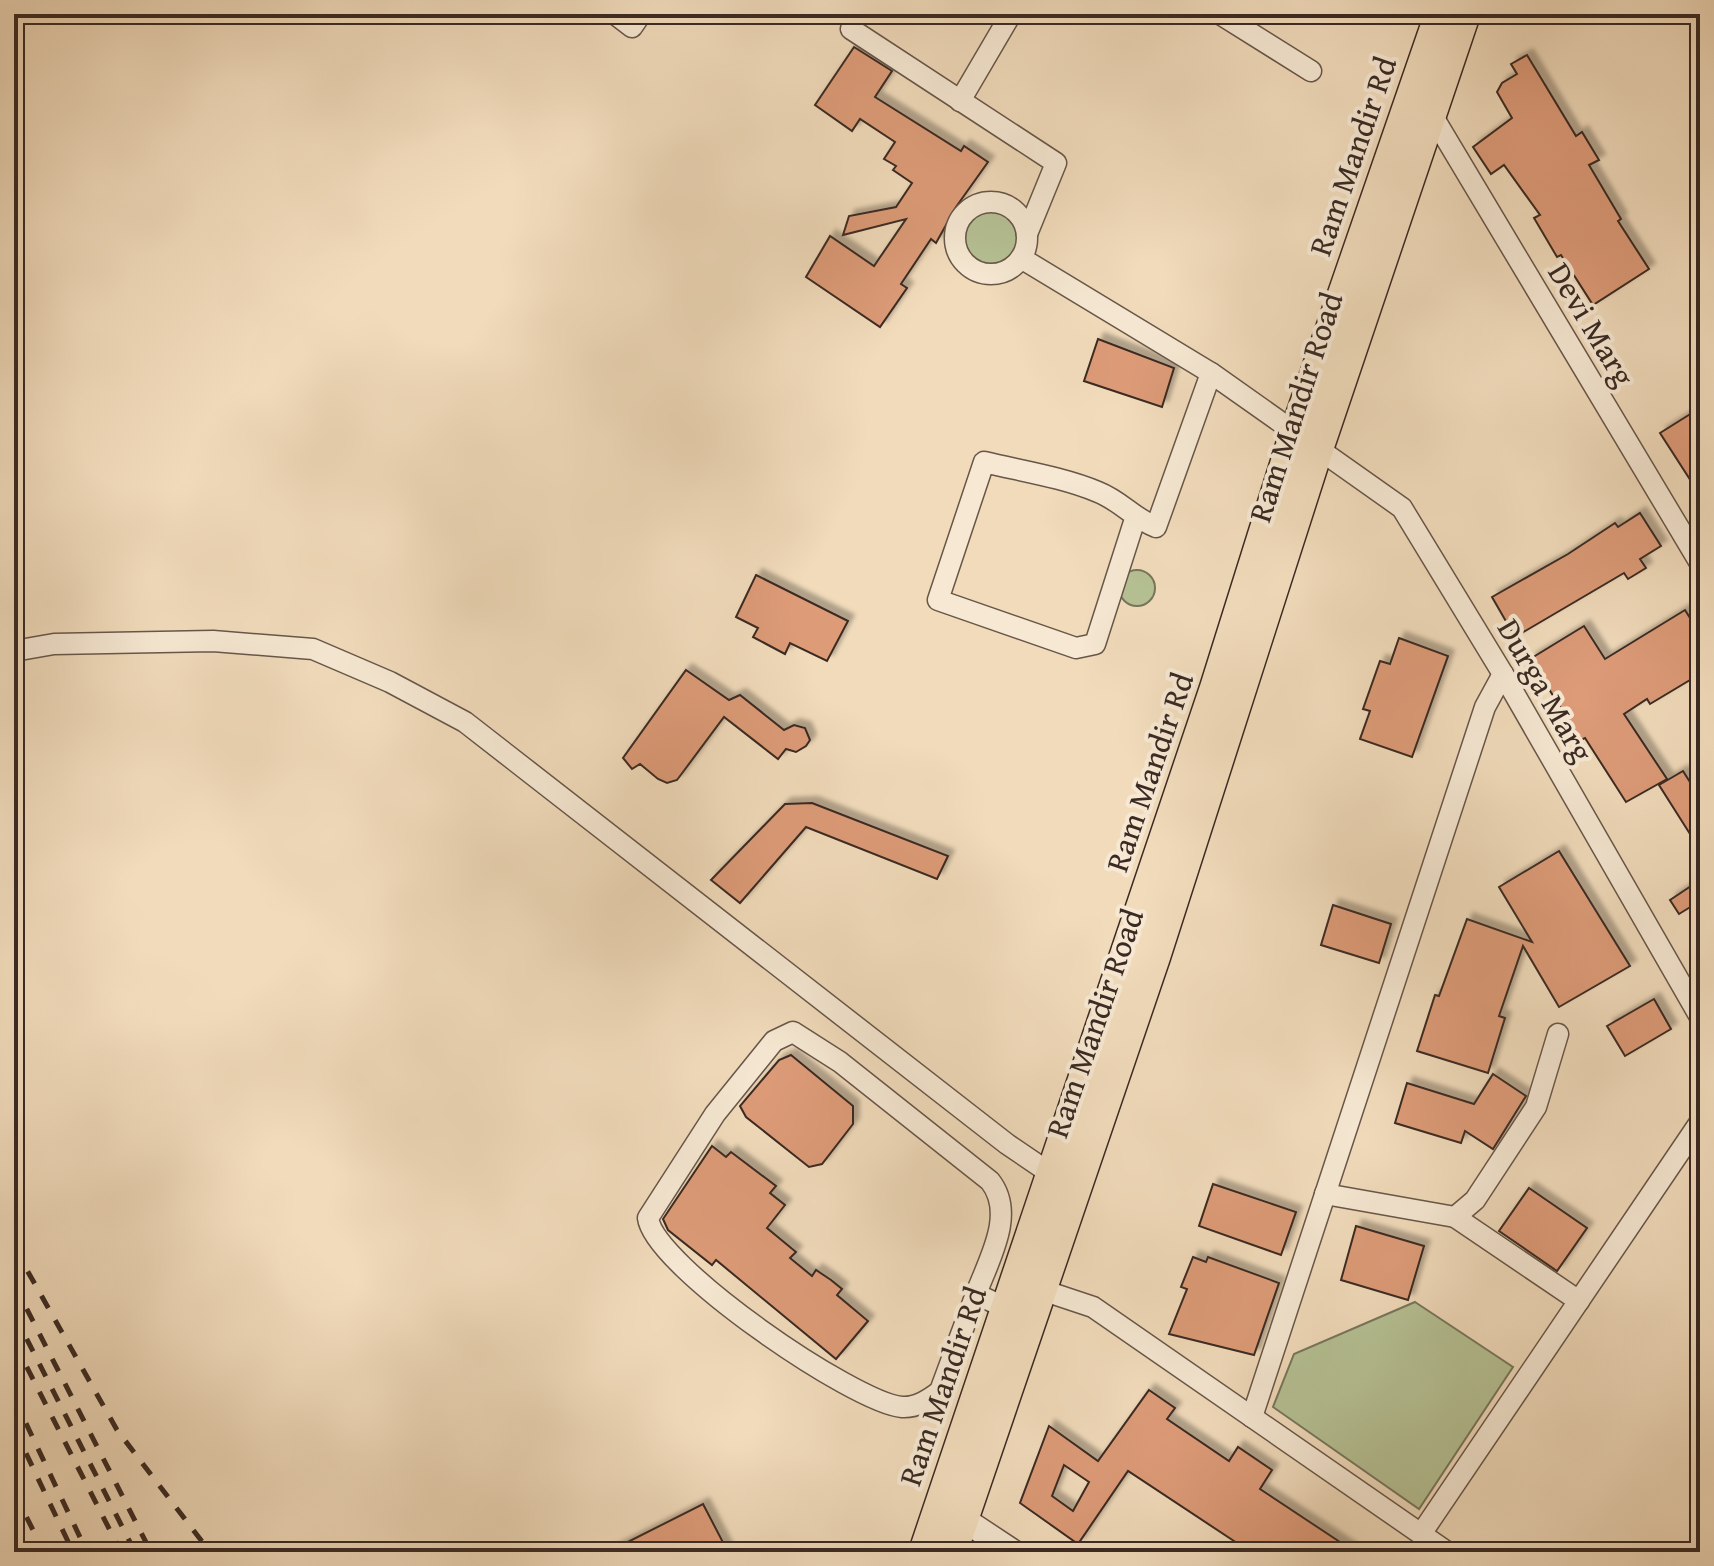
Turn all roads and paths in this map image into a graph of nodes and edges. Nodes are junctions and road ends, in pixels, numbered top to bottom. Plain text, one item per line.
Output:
1 (615, 14) edge
2 (641, 14) edge
3 (1011, 14) edge
4 (1220, 14) edge
5 (1440, 14) edge
6 (1465, 14) edge
7 (851, 29) dead end
8 (1311, 71) dead end
9 (960, 101) junction
10 (1427, 102) junction
11 (1027, 234) junction
12 (1021, 258) junction
13 (1211, 373) junction
14 (1306, 441) junction
15 (1135, 519) junction
16 (1700, 563) edge
17 (14, 651) edge
18 (1503, 674) junction
19 (1700, 1017) edge
20 (1558, 1034) dead end
21 (1700, 1122) edge
22 (1063, 1182) junction
23 (1325, 1194) junction
24 (1455, 1217) junction
25 (1039, 1289) junction
26 (976, 1294) junction
27 (1579, 1301) junction
28 (1006, 1308) junction
29 (1252, 1417) junction
30 (952, 1512) junction
31 (1421, 1534) junction
32 (924, 1552) edge
33 (952, 1552) edge
34 (1013, 1552) edge
35 (1447, 1552) edge

1 - 2 street
3 - 9 street
4 - 8 street
5 - 10 main road, Ram Mandir Rd
6 - 10 main road
7 - 9 street
9 - 11 street
10 - 14 main road, Ram Mandir Rd
10 - 16 street, Devi Marg
11 - 12 street
11 - 12 street
12 - 13 street, Durga Marg
13 - 14 street, Durga Marg
13 - 15 street
14 - 18 street, Durga Marg
14 - 22 main road, Ram Mandir Rd
15 - 15 street
17 - 22 street
18 - 19 street, Durga Marg
18 - 23 street
20 - 24 street
21 - 27 street
22 - 25 main road, Ram Mandir Road
22 - 28 main road, Ram Mandir Rd
23 - 24 street
23 - 29 street
24 - 27 street
25 - 29 street
25 - 30 main road, Ram Mandir Road
26 - 26 street
26 - 28 street
27 - 31 street
28 - 30 main road, Ram Mandir Rd
29 - 31 street
30 - 32 main road, Ram Mandir Rd
30 - 33 main road, Ram Mandir Road
30 - 34 street
31 - 35 street

